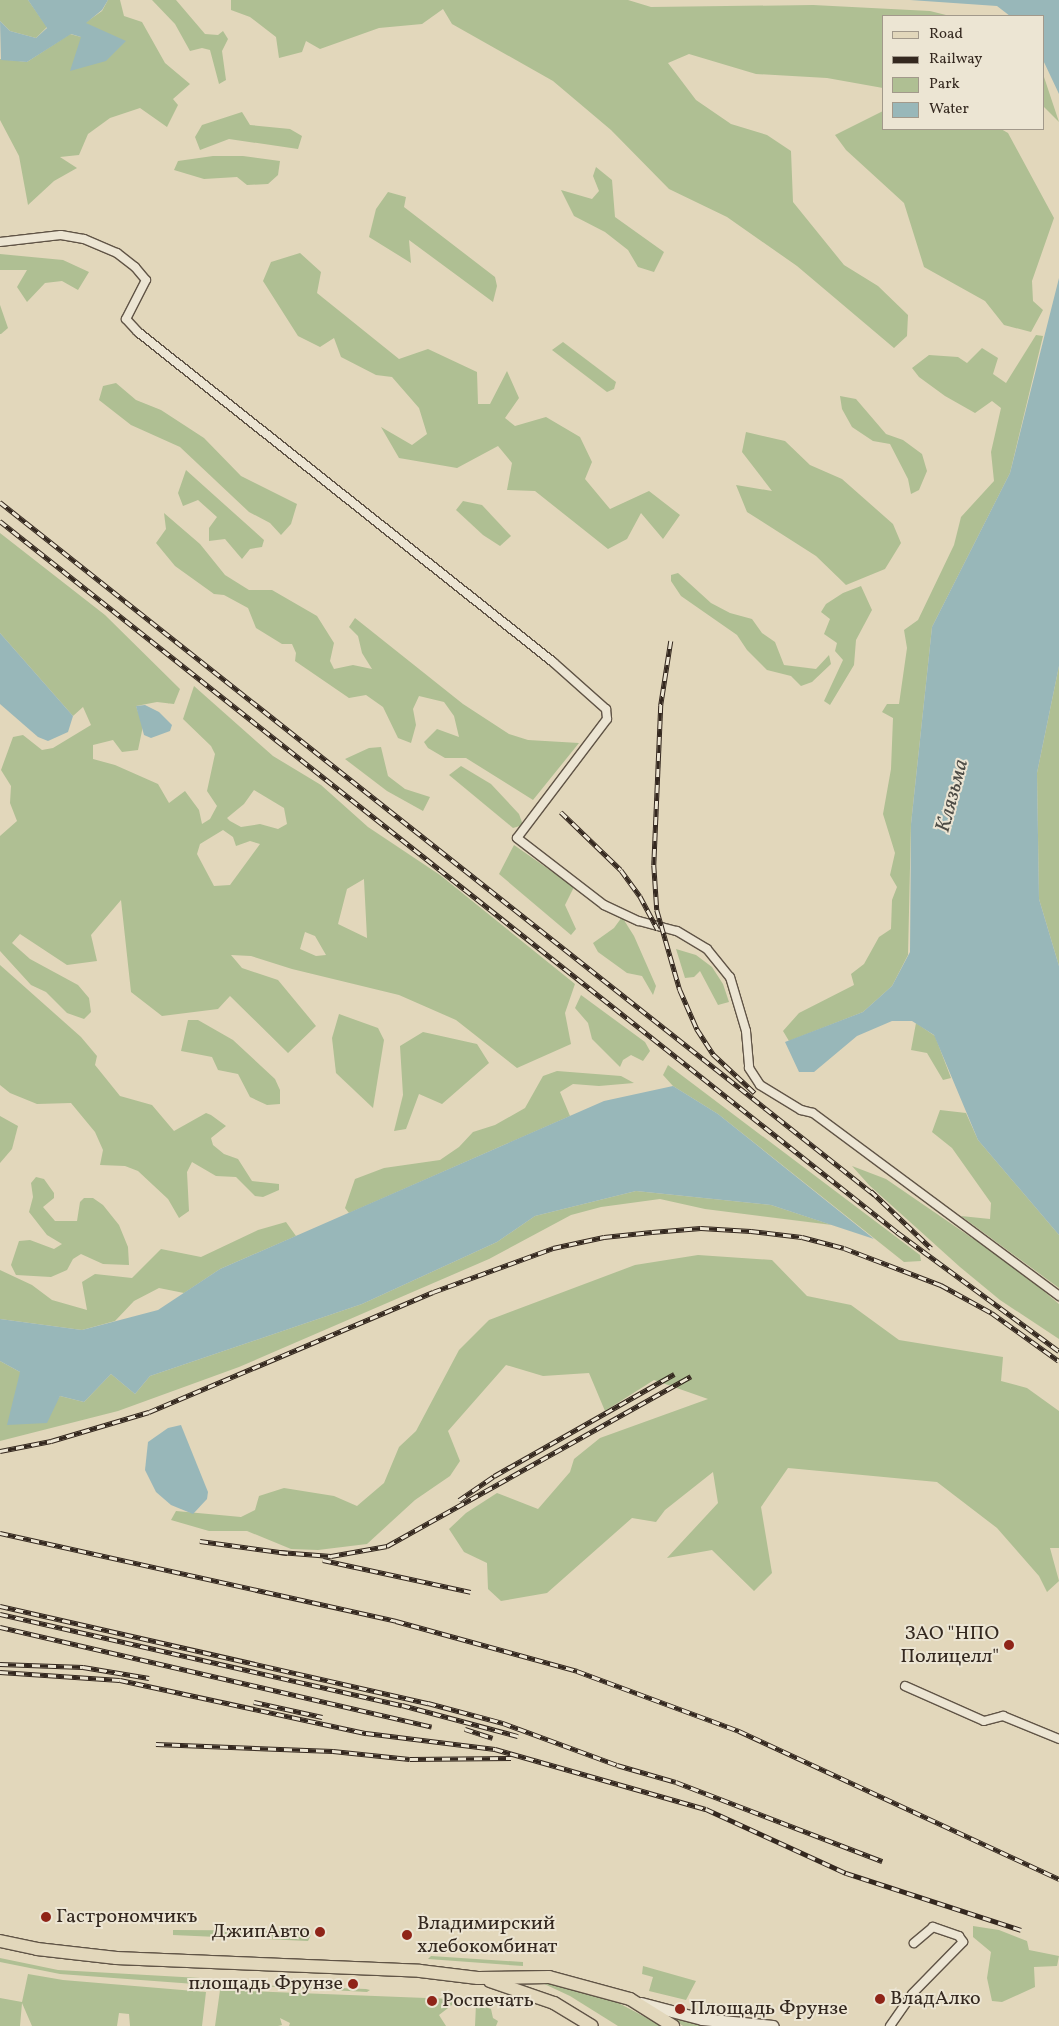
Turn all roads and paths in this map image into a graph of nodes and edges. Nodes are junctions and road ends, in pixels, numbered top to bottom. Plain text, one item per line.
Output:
1 (0, 242) edge
2 (1059, 1296) edge
3 (905, 1686) dead end
4 (1059, 1739) edge
5 (0, 1941) edge
6 (914, 1943) dead end
7 (478, 1978) junction
8 (630, 1999) junction
9 (592, 2026) edge
10 (673, 2026) edge
11 (765, 2026) edge
12 (773, 2026) edge
13 (890, 2026) edge

1 - 2 street
3 - 4 street
5 - 7 main road
6 - 13 street
7 - 8 main road
7 - 9 main road
8 - 10 main road
8 - 11 main road
11 - 12 main road

